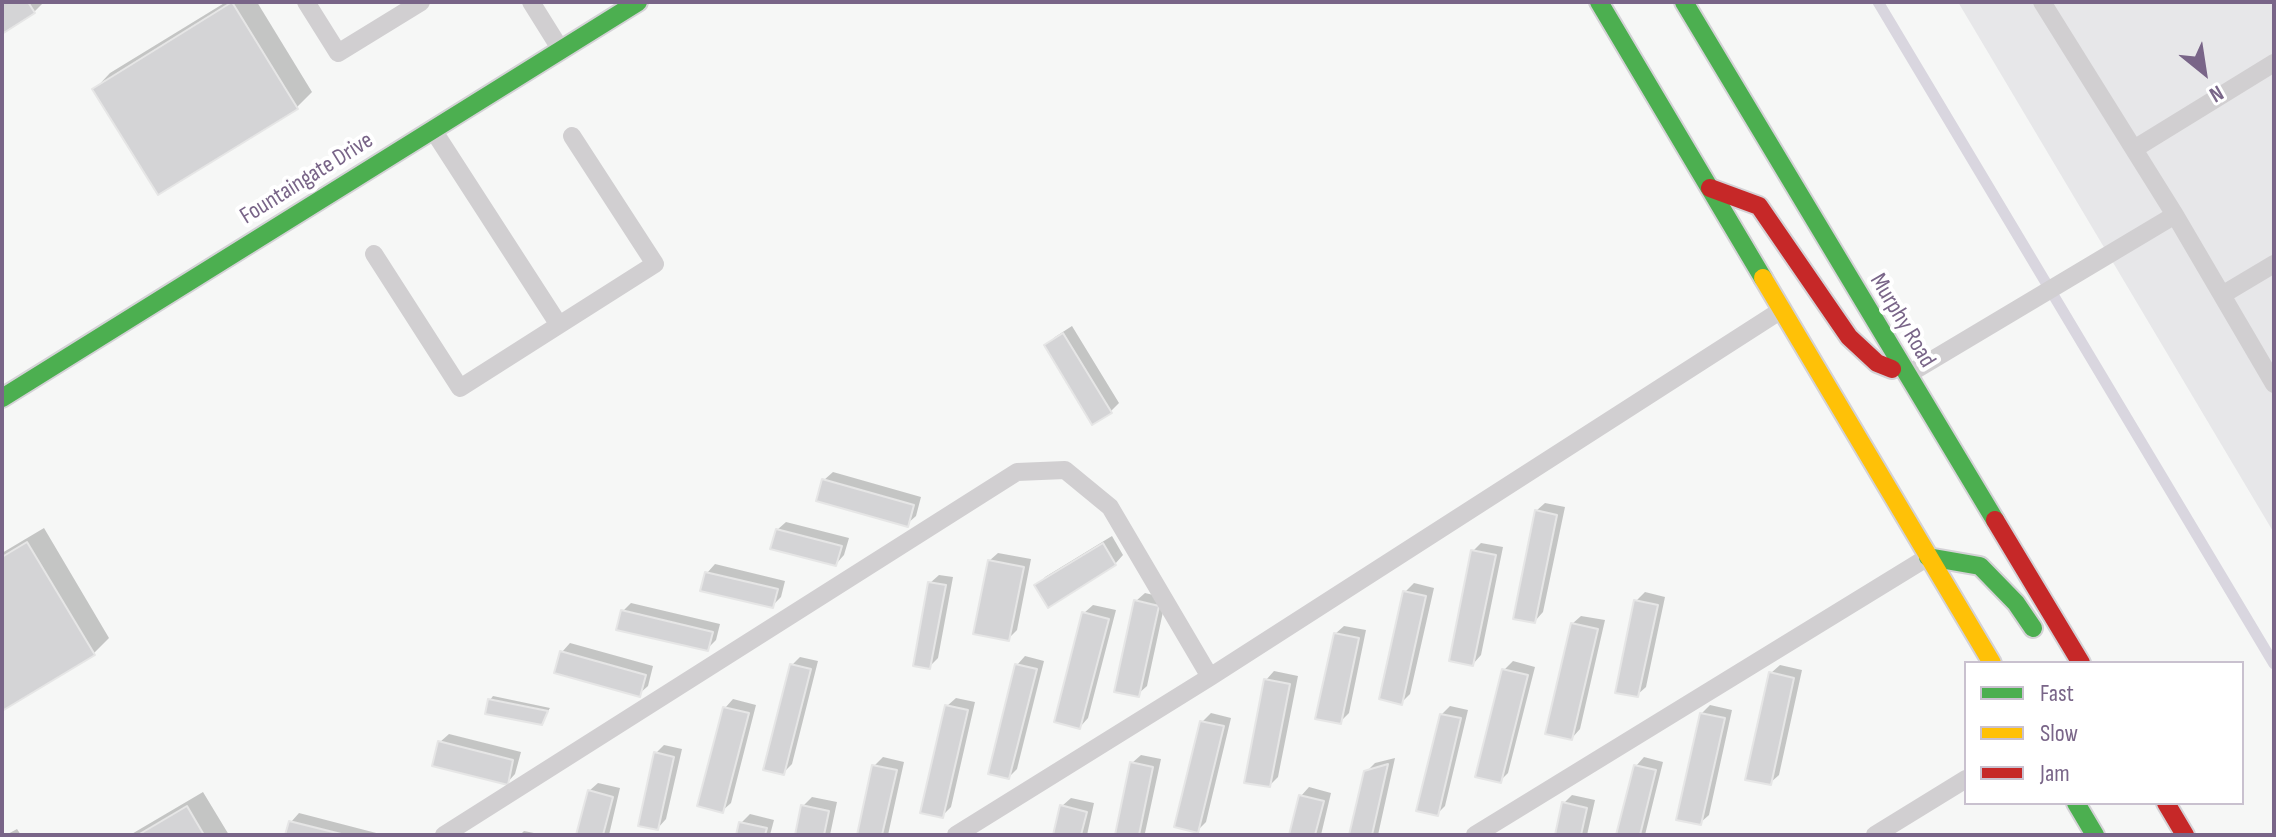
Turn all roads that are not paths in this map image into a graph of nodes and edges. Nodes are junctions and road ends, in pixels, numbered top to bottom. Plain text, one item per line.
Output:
1 (306, 2) edge
2 (421, 2) edge
3 (531, 2) edge
4 (638, 2) edge
5 (1599, 2) edge
6 (1684, 2) edge
7 (2042, 2) edge
8 (561, 50) junction
9 (2274, 63) edge
10 (433, 129) junction
11 (572, 136) dead end
12 (2134, 149) junction
13 (1710, 188) junction
14 (2175, 215) junction
15 (374, 254) dead end
16 (2274, 264) edge
17 (2222, 295) junction
18 (1783, 309) junction
19 (559, 325) junction
20 (1907, 375) junction
21 (2274, 384) edge
22 (2, 398) edge
23 (1928, 557) junction
24 (2040, 639) dead end
25 (1991, 661) edge
26 (2080, 661) edge
27 (1210, 677) junction
28 (1964, 780) edge
29 (2077, 805) edge
30 (2166, 806) edge
31 (444, 835) edge
32 (956, 835) edge
33 (1475, 835) edge
34 (1875, 835) edge
35 (2095, 835) edge
36 (2185, 835) edge

1 - 2 lane
3 - 8 lane
4 - 8 main road, Fountaingate Drive
5 - 13 main road
6 - 20 main road, Murphy Road
7 - 12 lane
8 - 10 main road, Fountaingate Drive
9 - 12 lane
10 - 19 lane
10 - 22 main road, Fountaingate Drive
11 - 19 lane
12 - 14 lane
13 - 18 main road
13 - 20 main road
14 - 17 lane
14 - 20 lane
15 - 19 lane
16 - 17 lane
17 - 21 lane
18 - 23 main road
18 - 27 lane
20 - 26 main road, Murphy Road
23 - 24 main road
23 - 25 main road
23 - 33 lane
27 - 31 lane
27 - 32 lane
28 - 34 lane
29 - 35 main road
30 - 36 main road

